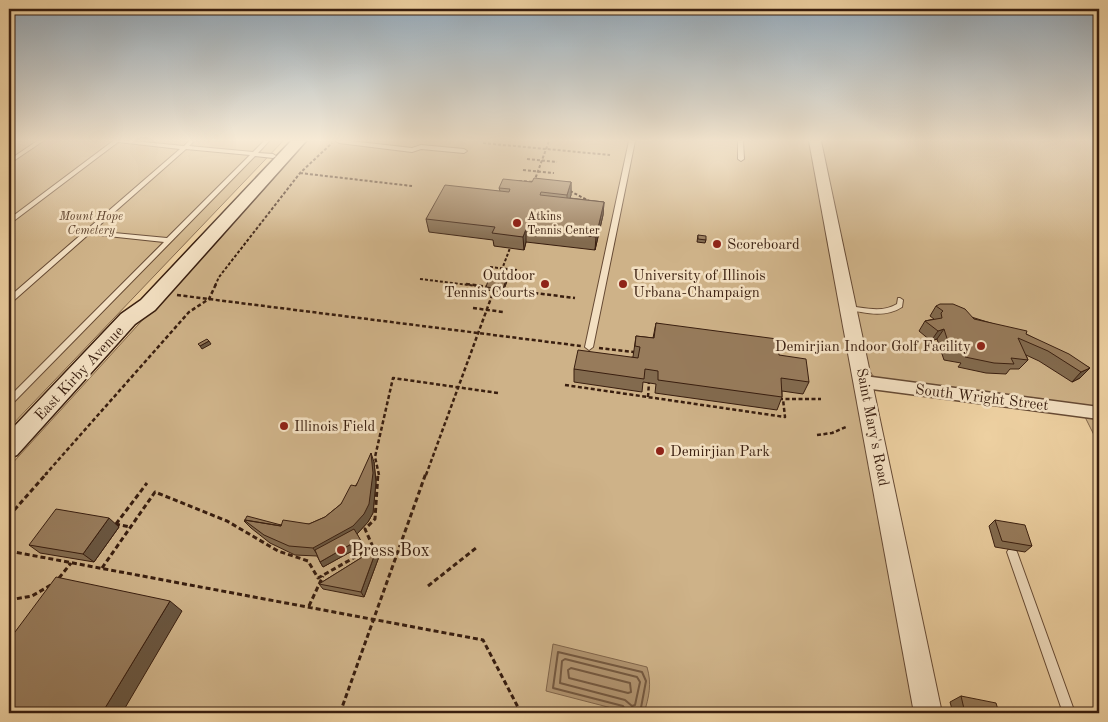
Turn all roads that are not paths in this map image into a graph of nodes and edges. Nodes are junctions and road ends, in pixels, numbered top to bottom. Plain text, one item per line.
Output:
1 (73, 175) edge
2 (153, 175) edge
3 (232, 175) edge
4 (258, 175) edge
5 (268, 175) edge
6 (625, 175) edge
7 (822, 175) edge
8 (9, 222) edge
9 (87, 232) junction
10 (167, 240) junction
11 (9, 291) edge
12 (18, 292) junction
13 (159, 292) junction
14 (900, 300) dead end
15 (9, 301) edge
16 (849, 308) junction
17 (589, 346) road end
18 (864, 382) junction
19 (9, 402) edge
20 (1099, 413) edge
21 (9, 448) edge
22 (1012, 552) dead end
23 (928, 713) edge
24 (1069, 713) edge

1 - 8 lane
2 - 9 lane
3 - 10 lane
4 - 13 main road
5 - 13 main road
6 - 17 lane
7 - 16 street, Saint Mary's Road
9 - 10 lane
9 - 12 lane
10 - 19 lane
11 - 12 lane
12 - 15 lane
13 - 21 main road, East Kirby Avenue
14 - 16 lane
16 - 18 street, Saint Mary's Road
18 - 20 street, South Wright Street
18 - 23 street, Saint Mary's Road
22 - 24 lane

